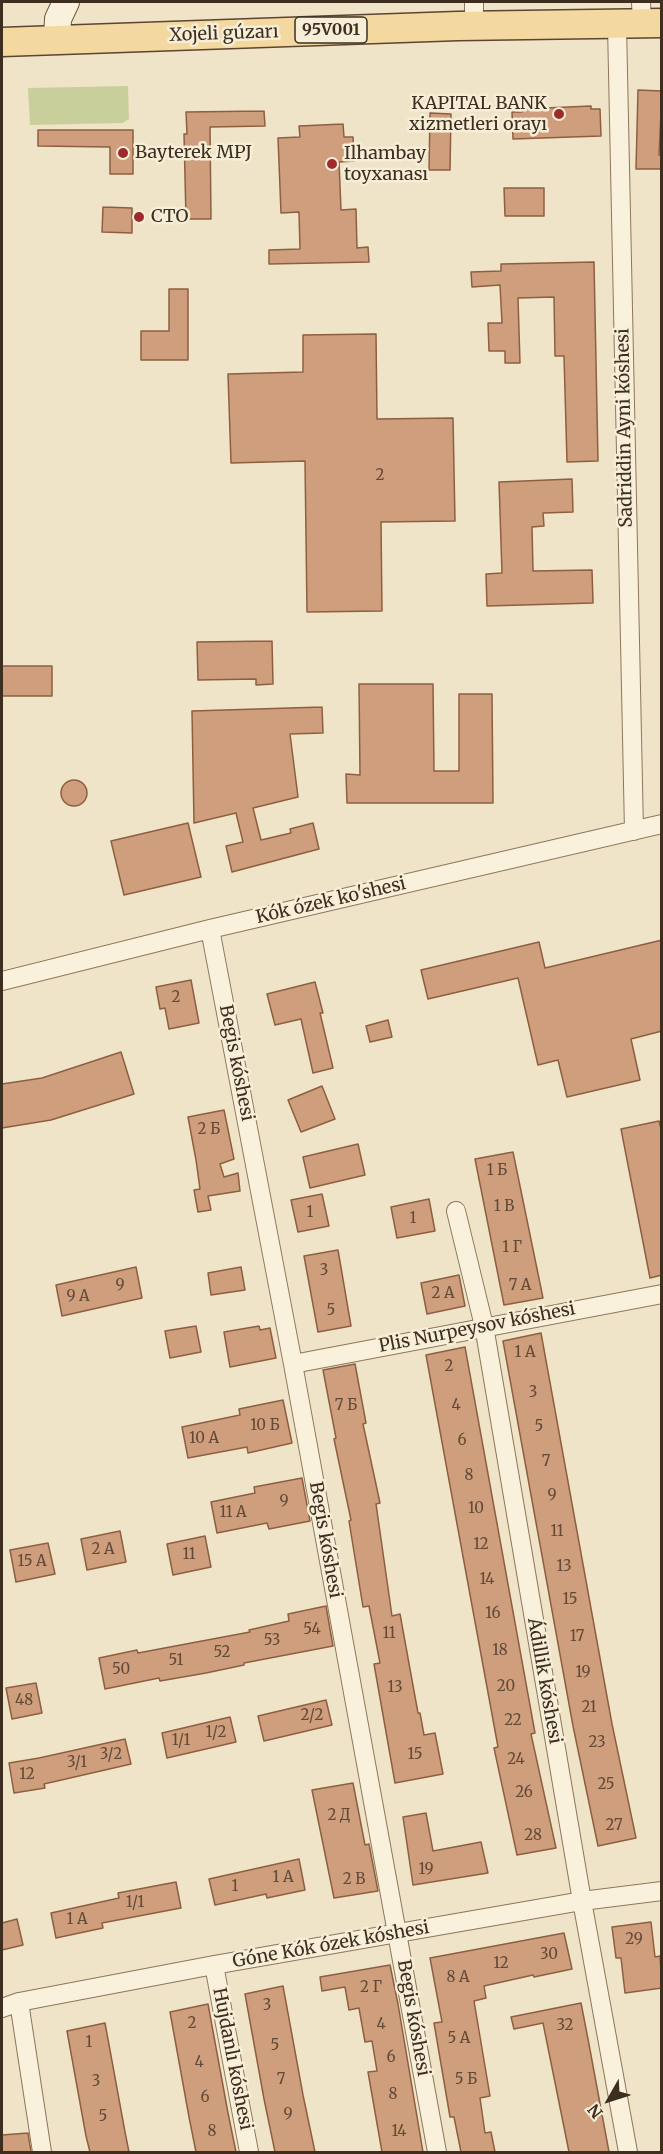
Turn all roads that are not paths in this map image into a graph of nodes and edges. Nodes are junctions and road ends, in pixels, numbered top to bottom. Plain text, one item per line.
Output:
1 (66, 2) edge
2 (474, 13) edge
3 (640, 18) edge
4 (57, 39) junction
5 (2, 42) edge
6 (662, 824) edge
7 (634, 831) junction
8 (210, 929) junction
9 (2, 981) edge
10 (456, 1211) dead end
11 (662, 1294) edge
12 (484, 1326) junction
13 (293, 1364) junction
14 (662, 1891) edge
15 (582, 1901) junction
16 (397, 1934) junction
17 (214, 1965) junction
18 (20, 2002) junction
19 (2, 2008) edge
20 (42, 2152) edge
21 (249, 2152) edge
22 (437, 2152) edge
23 (628, 2152) edge

1 - 4 street
2 - 3 main road, Xojeli gúzarı / 95V001
2 - 4 main road, Xojeli gúzarı / 95V001
3 - 7 street, Sadriddin Ayni kóshesi
4 - 5 main road, Xojeli gúzarı / 95V001
6 - 7 street, Kók ózek ko'shesi
7 - 8 street, Kók ózek ko'shesi
8 - 9 street, Kók ózek ko'shesi
8 - 13 street, Begis kóshesi
10 - 12 street, Ádillik kóshesi
11 - 12 street, Plis Nurpeysov kóshesi
12 - 13 street, Plis Nurpeysov kóshesi
12 - 15 street, Ádillik kóshesi
13 - 16 street, Begis kóshesi
14 - 15 street, Góne Kók ózek kóshesi
15 - 16 street, Góne Kók ózek kóshesi
15 - 23 street, Ádillik kóshesi
16 - 17 street, Góne Kók ózek kóshesi
16 - 22 street, Begis kóshesi
17 - 18 street, Góne Kók ózek kóshesi
17 - 21 street, Hujdanlı kóshesi
18 - 19 street, Góne Kók ózek kóshesi
18 - 20 street

